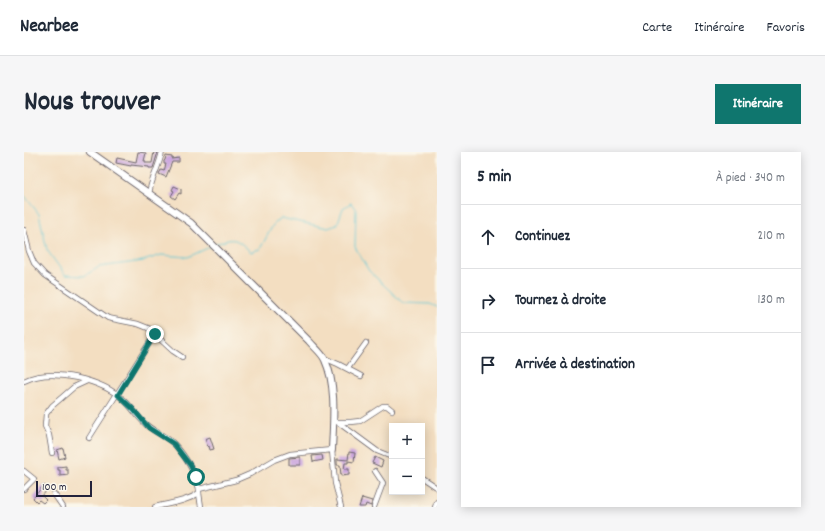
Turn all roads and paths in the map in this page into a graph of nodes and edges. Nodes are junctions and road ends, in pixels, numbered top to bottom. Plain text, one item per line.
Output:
1 (90, 152) edge
2 (162, 152) edge
3 (148, 194) junction
4 (24, 230) edge
5 (155, 334) junction
6 (366, 343) dead end
7 (182, 357) dead end
8 (324, 358) junction
9 (348, 368) junction
10 (361, 376) dead end
11 (76, 377) junction
12 (24, 381) edge
13 (87, 381) junction
14 (74, 387) junction
15 (118, 395) junction
16 (392, 410) dead end
17 (336, 422) junction
18 (89, 438) dead end
19 (332, 450) junction
20 (52, 453) dead end
21 (389, 456) edge
22 (24, 471) edge
23 (375, 471) dead end
24 (425, 480) edge
25 (437, 488) edge
26 (24, 489) edge
27 (199, 491) junction
28 (54, 494) dead end
29 (437, 502) edge
30 (64, 507) edge
31 (155, 507) edge
32 (200, 507) edge
33 (341, 507) edge
34 (374, 507) edge
35 (435, 507) edge

1 - 3 street
2 - 3 street
3 - 8 street
4 - 5 street
5 - 7 street
5 - 15 street
6 - 9 street
8 - 9 street
8 - 17 street
9 - 10 street
11 - 12 street
11 - 13 street
11 - 14 street
13 - 14 street
13 - 15 street
14 - 20 street
15 - 18 street
15 - 27 street
16 - 17 street
17 - 19 street
17 - 21 street
19 - 27 street
19 - 33 street
22 - 26 street
23 - 34 street
24 - 25 street
27 - 31 street
27 - 32 street
28 - 30 street
29 - 35 street

